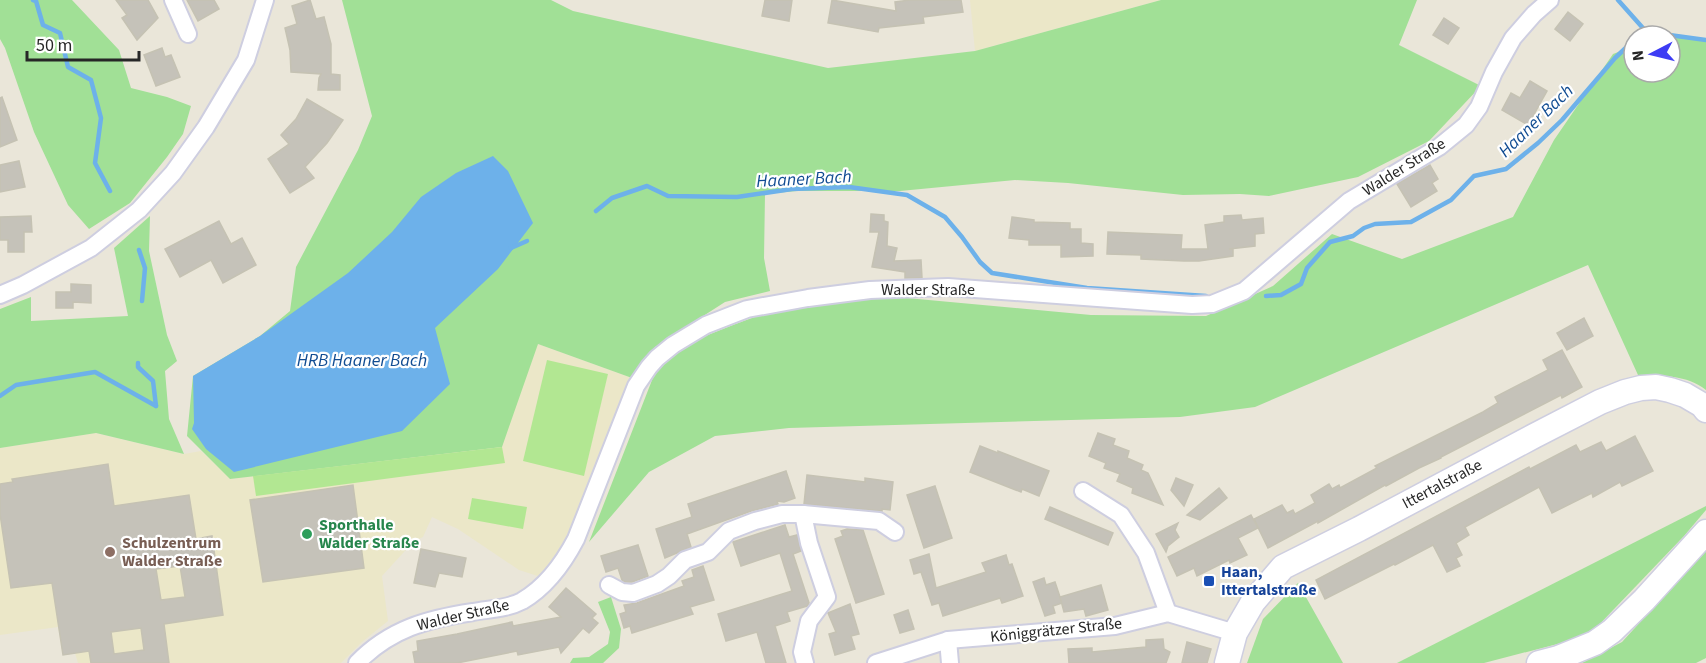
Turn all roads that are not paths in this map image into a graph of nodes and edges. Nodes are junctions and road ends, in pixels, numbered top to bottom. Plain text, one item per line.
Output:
1 (172, 0) edge
2 (265, 0) edge
3 (1550, 0) edge
4 (188, 34) dead end
5 (0, 295) edge
6 (1706, 410) edge
7 (1083, 491) dead end
8 (803, 514) junction
9 (895, 532) dead end
10 (1706, 532) edge
11 (609, 585) dead end
12 (1168, 614) junction
13 (1235, 633) junction
14 (948, 640) junction
15 (357, 663) edge
16 (805, 663) edge
17 (876, 663) edge
18 (950, 663) edge
19 (1227, 663) edge
20 (1539, 663) edge

1 - 4 street
2 - 5 street
3 - 15 street, Walder Straße
6 - 13 main road, Ittertalstraße
7 - 12 street
8 - 9 street
8 - 11 street
8 - 16 street
10 - 20 main road
12 - 13 street, Königgrätzer Straße
12 - 14 street, Königgrätzer Straße
13 - 19 main road, Ittertalstraße
14 - 17 street, Königgrätzer Straße
14 - 18 street

